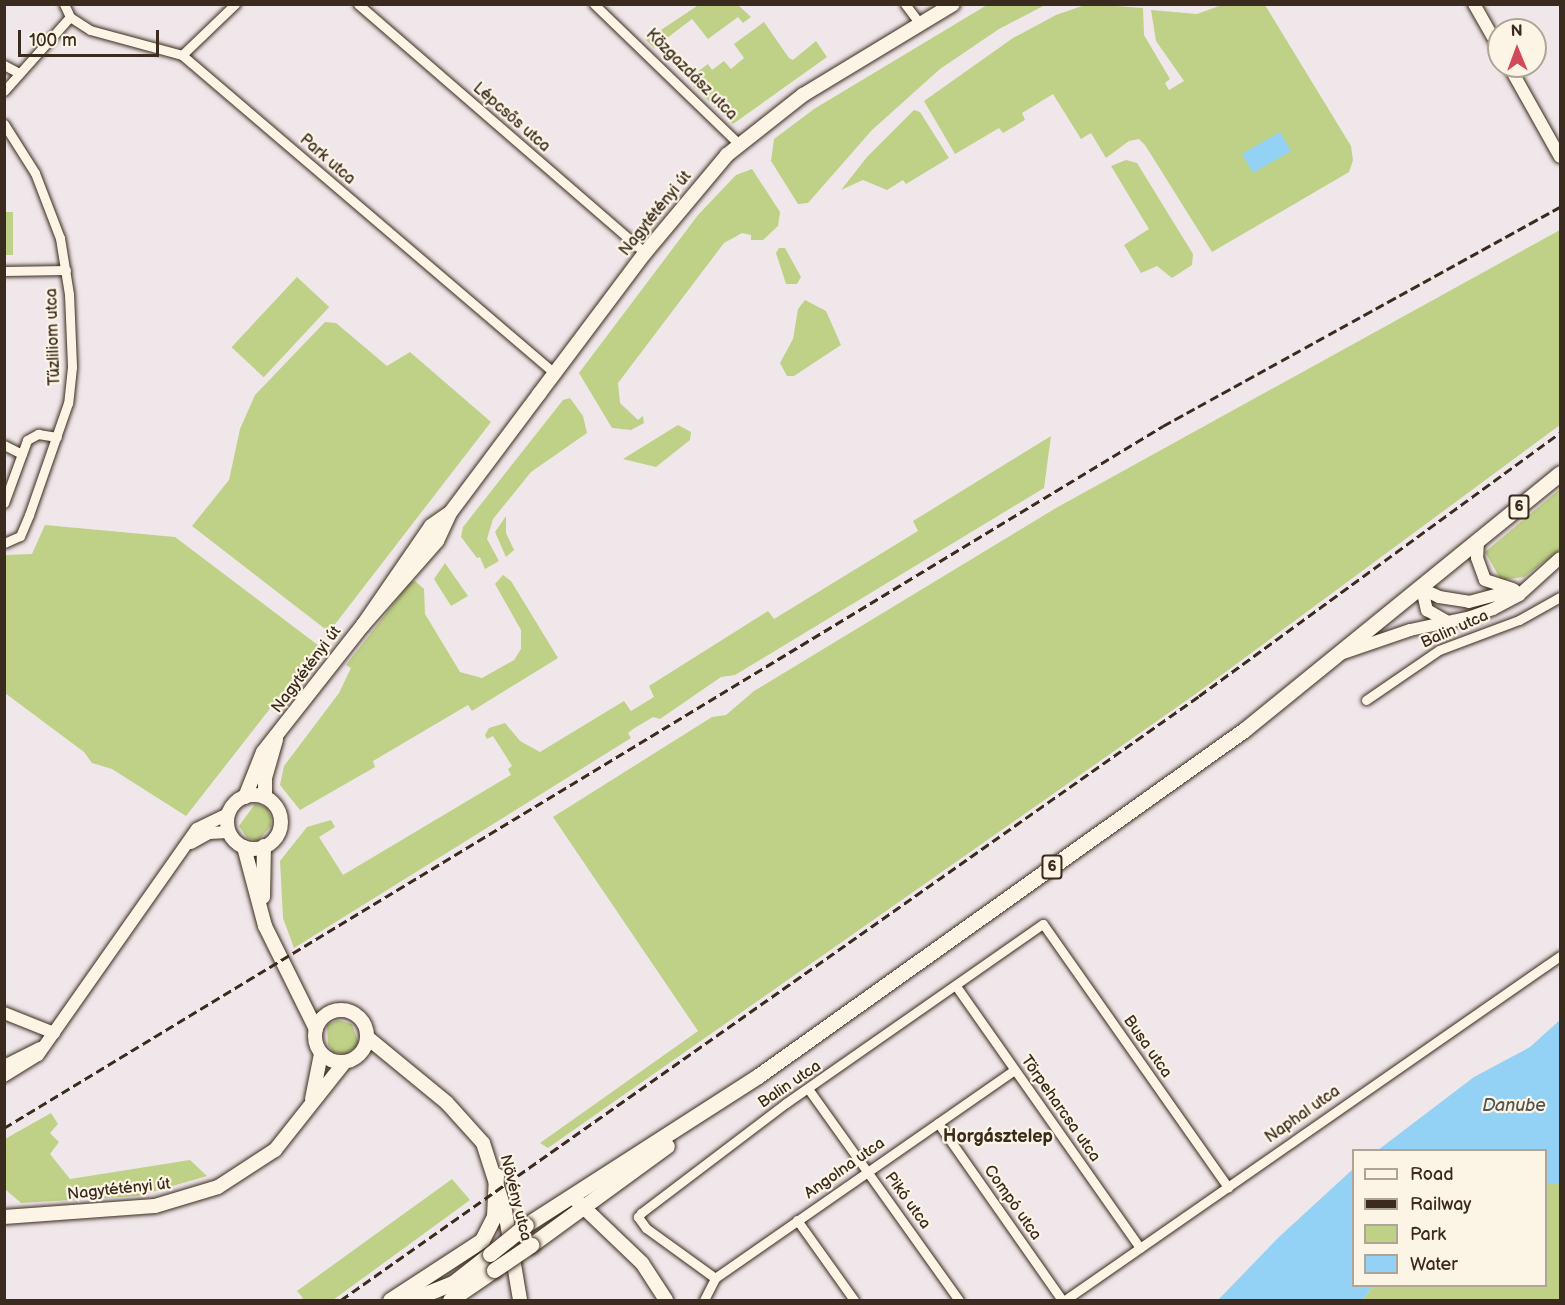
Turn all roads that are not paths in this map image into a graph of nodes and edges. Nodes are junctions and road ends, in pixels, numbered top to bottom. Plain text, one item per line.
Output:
1 (64, 4) edge
2 (235, 4) edge
3 (358, 4) edge
4 (594, 4) edge
5 (905, 4) edge
6 (953, 4) edge
7 (1474, 4) edge
8 (70, 17) junction
9 (920, 24) junction
10 (1487, 27) edge
11 (182, 55) junction
12 (4, 65) edge
13 (19, 73) junction
14 (1516, 78) edge
15 (4, 91) edge
16 (4, 124) edge
17 (739, 144) junction
18 (1560, 157) edge
19 (645, 253) junction
20 (66, 270) junction
21 (4, 271) edge
22 (555, 374) junction
23 (57, 438) junction
24 (4, 445) edge
25 (22, 454) junction
26 (1560, 472) edge
27 (4, 503) edge
28 (1478, 541) junction
29 (4, 543) edge
30 (1560, 558) edge
31 (1541, 575) junction
32 (1422, 589) junction
33 (1517, 589) junction
34 (1560, 597) edge
35 (1449, 622) junction
36 (1343, 653) junction
37 (1366, 700) dead end
38 (278, 736) junction
39 (265, 796) junction
40 (245, 797) junction
41 (228, 814) junction
42 (228, 832) junction
43 (264, 846) junction
44 (244, 847) junction
45 (183, 849) junction
46 (262, 911) junction
47 (1042, 924) joint
48 (1560, 956) edge
49 (956, 986) junction
50 (301, 994) junction
51 (333, 1011) junction
52 (4, 1013) edge
53 (316, 1029) junction
54 (54, 1033) junction
55 (368, 1038) junction
56 (44, 1046) junction
57 (321, 1054) junction
58 (359, 1057) junction
59 (344, 1063) junction
60 (4, 1066) edge
61 (402, 1067) junction
62 (1014, 1071) junction
63 (4, 1076) edge
64 (758, 1076) junction
65 (809, 1090) junction
66 (310, 1106) junction
67 (938, 1123) junction
68 (867, 1172) junction
69 (496, 1175) junction
70 (1228, 1187) junction
71 (572, 1196) junction
72 (585, 1210) junction
73 (4, 1217) edge
74 (797, 1220) junction
75 (1140, 1248) junction
76 (715, 1278) junction
77 (390, 1300) edge
78 (410, 1300) edge
79 (450, 1300) edge
80 (520, 1300) edge
81 (666, 1300) edge
82 (704, 1300) edge
83 (854, 1300) edge
84 (959, 1300) edge
85 (1063, 1300) edge

1 - 8 street
2 - 11 street
3 - 19 street, Lépcsős utca
4 - 17 street, Közgazdász utca
5 - 9 street
6 - 9 main road, Nagytétényi út
7 - 10 street
8 - 11 street, Park utca
8 - 13 street
9 - 17 main road, Nagytétényi út
11 - 22 street, Park utca
12 - 13 street
13 - 15 street
14 - 18 street
16 - 20 street, Tűzliliom utca
17 - 19 main road, Nagytétényi út
19 - 22 main road, Nagytétényi út
20 - 21 street
20 - 23 street, Tűzliliom utca
22 - 38 main road, Nagytétényi út
23 - 25 street
23 - 29 street, Tűzliliom utca
24 - 25 street
25 - 27 street
26 - 28 main road, 6
28 - 32 main road, 6
28 - 33 street
30 - 31 street
31 - 33 street
31 - 35 street
32 - 33 street
32 - 35 street
32 - 36 main road, 6
34 - 37 street, Balin utca
35 - 36 street
36 - 64 main road, 6
38 - 39 main road, Nagytétényi út
38 - 40 main road, Nagytétényi út
39 - 40 main road
39 - 43 main road
40 - 41 main road, Nagytétényi út
41 - 42 main road
41 - 45 street, Nagytétényi út
42 - 44 main road
42 - 45 street, Nagytétényi út
43 - 44 main road
43 - 46 main road
44 - 46 main road
45 - 54 street, Nagytétényi út
46 - 50 main road
47 - 49 street, Balin utca
47 - 70 street, Busa utca
48 - 70 street, Naphal utca
49 - 62 street, Törpeharcsa utca
49 - 65 street, Balin utca
50 - 51 main road, Növény utca
50 - 53 main road
51 - 53 main road
51 - 55 main road, Növény utca
52 - 54 street
53 - 57 main road
54 - 56 street, Nagytétényi út
55 - 58 main road
55 - 61 main road, Növény utca
56 - 60 street
56 - 63 street, Nagytétényi út
57 - 59 main road
57 - 66 main road, Nagytétényi út
58 - 59 main road
58 - 61 main road, Növény utca
59 - 66 main road, Nagytétényi út
61 - 69 main road, Növény utca
62 - 67 street, Angolna utca
62 - 75 street, Törpeharcsa utca
64 - 71 main road, 6
64 - 72 main road, 6
65 - 68 street, Pikó utca
65 - 76 street, Balin utca
66 - 73 main road, Nagytétényi út
67 - 68 street, Angolna utca
67 - 85 street, Compó utca
68 - 74 street, Angolna utca
68 - 84 street, Pikó utca
69 - 77 main road
69 - 80 main road, Növény utca
70 - 75 street, Naphal utca
71 - 72 main road
71 - 78 main road, 6, bridge
72 - 79 main road, 6, bridge
72 - 81 main road
74 - 76 street, Angolna utca
74 - 83 street
75 - 85 street, Naphal utca
76 - 82 street, Angolna utca

